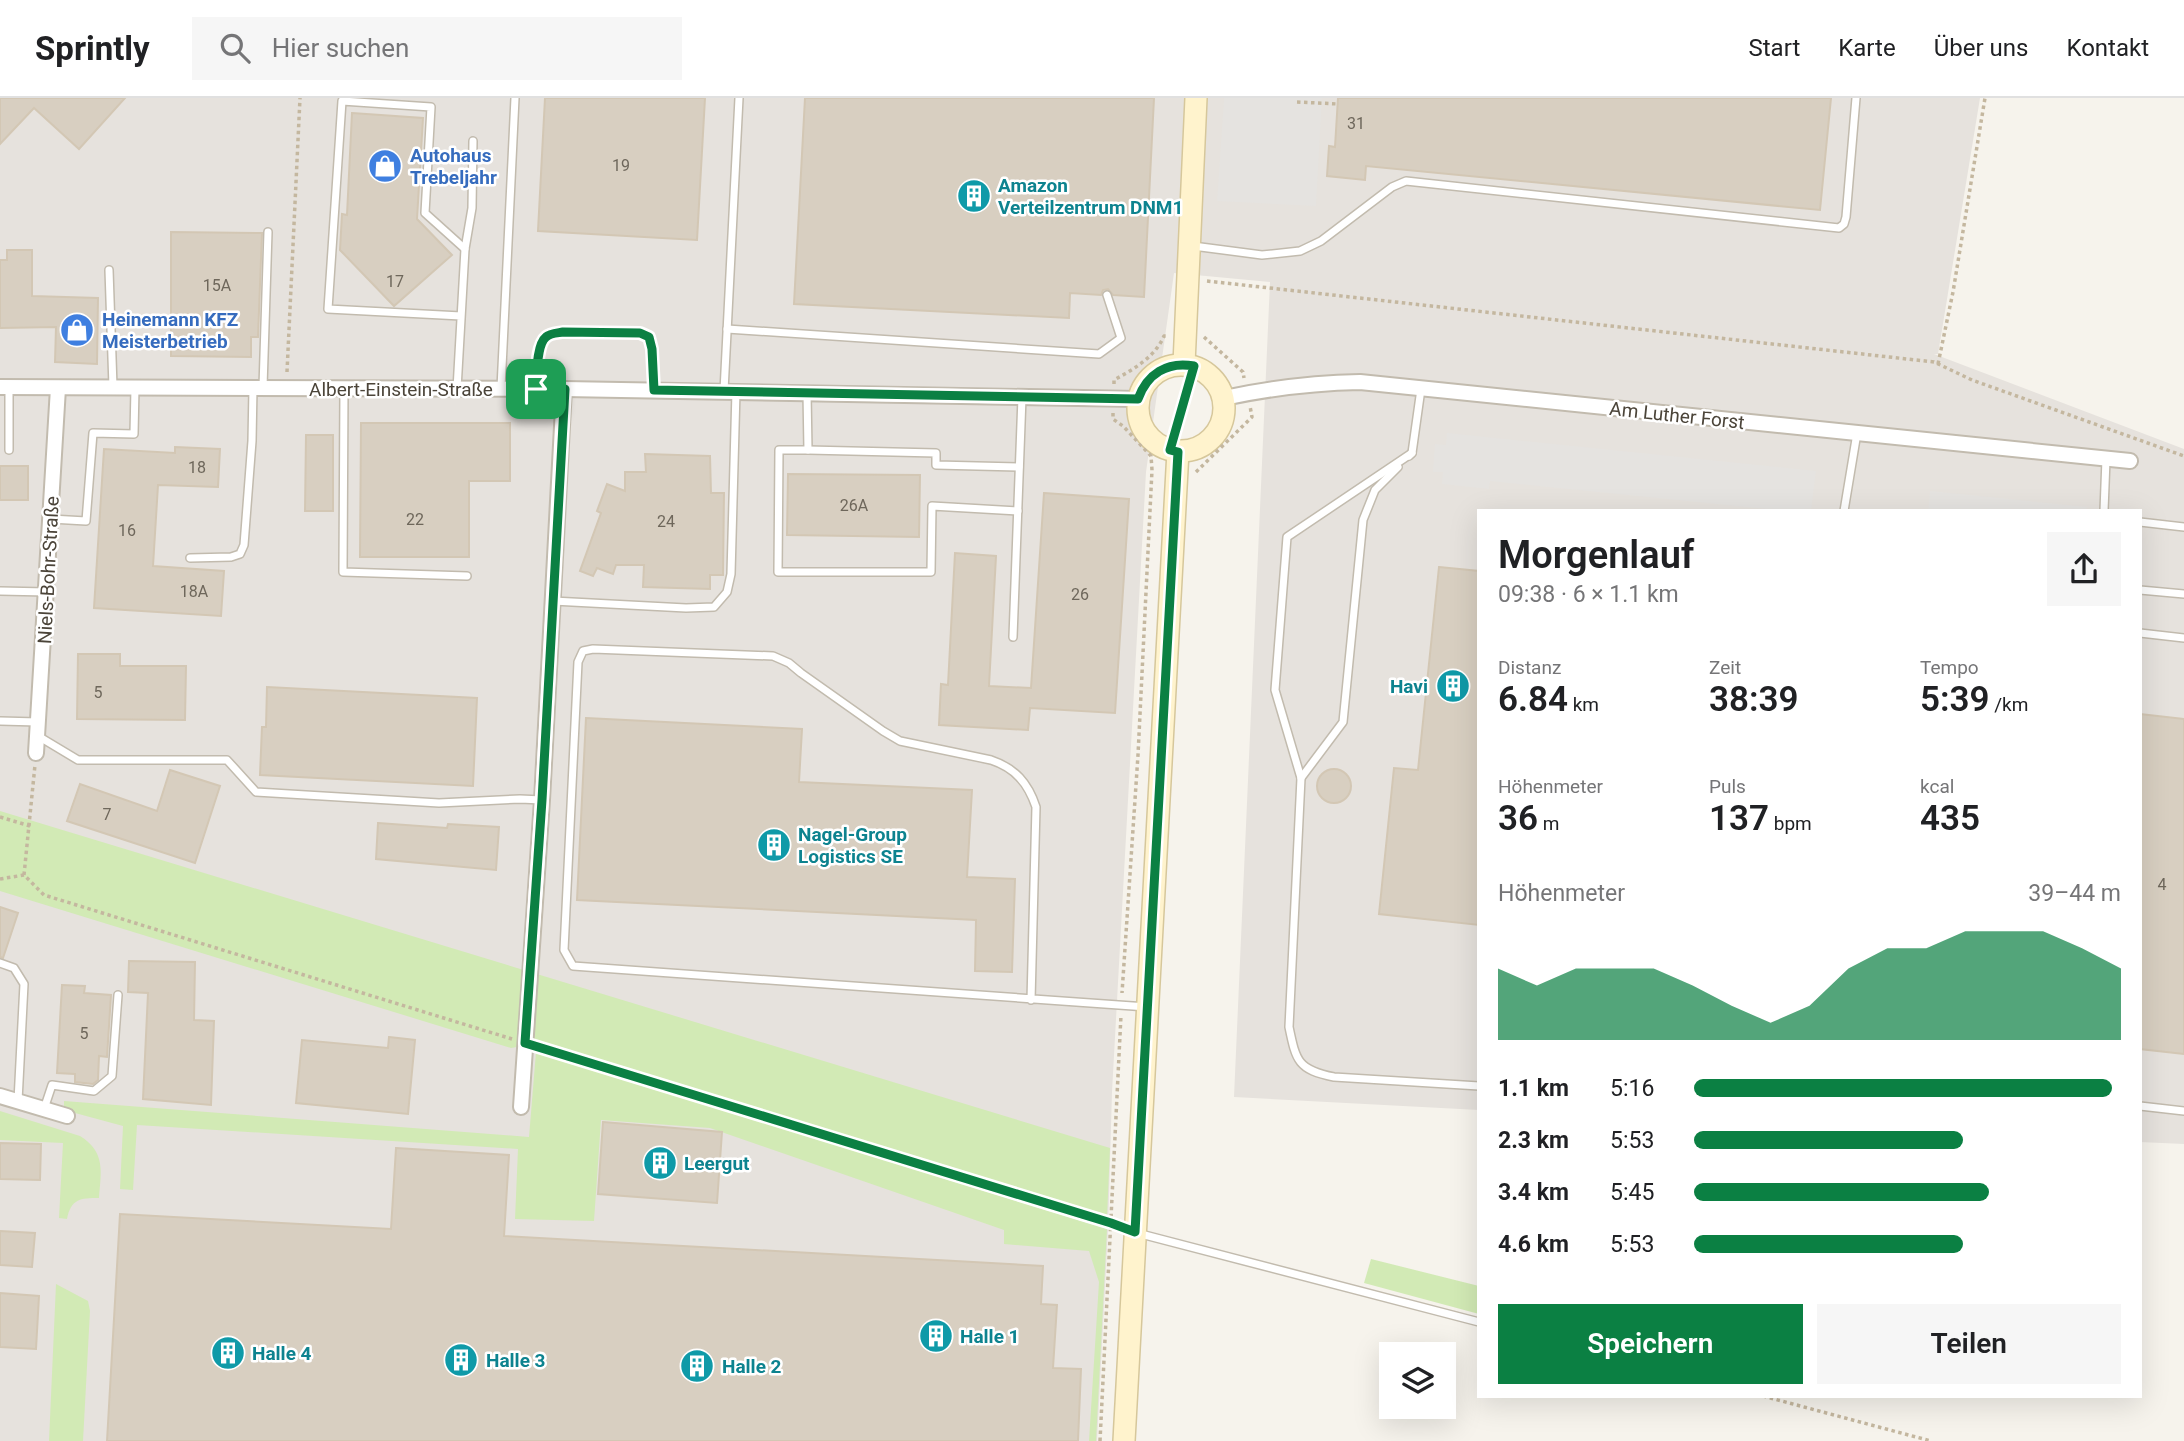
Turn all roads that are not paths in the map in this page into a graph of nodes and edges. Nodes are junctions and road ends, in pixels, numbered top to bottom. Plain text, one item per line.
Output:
1 (515, 98) edge
2 (738, 98) edge
3 (1196, 98) edge
4 (1856, 98) edge
5 (473, 141) dead end
6 (268, 232) dead end
7 (1189, 246) junction
8 (465, 249) junction
9 (109, 270) dead end
10 (1107, 295) dead end
11 (461, 316) junction
12 (727, 329) junction
13 (1189, 365) junction
14 (5, 387) edge
15 (58, 388) junction
16 (113, 388) junction
17 (135, 388) junction
18 (258, 388) junction
19 (344, 388) junction
20 (457, 388) junction
21 (501, 389) junction
22 (536, 389) junction
23 (565, 389) junction
24 (1421, 389) junction
25 (654, 390) junction
26 (730, 391) junction
27 (807, 393) junction
28 (1022, 396) junction
29 (1224, 398) junction
30 (1138, 399) junction
31 (1857, 433) junction
32 (9, 450) dead end
33 (808, 450) junction
34 (1174, 451) junction
35 (1412, 453) junction
36 (2106, 458) junction
37 (2130, 461) dead end
38 (1019, 467) junction
39 (1844, 509) edge
40 (2104, 509) edge
41 (1018, 510) junction
42 (51, 519) junction
43 (2142, 522) edge
44 (2184, 527) edge
45 (190, 558) dead end
46 (467, 576) dead end
47 (2142, 590) edge
48 (0, 591) edge
49 (48, 592) junction
50 (2184, 594) edge
51 (553, 601) junction
52 (2142, 633) edge
53 (1013, 637) dead end
54 (2184, 638) edge
55 (0, 721) edge
56 (39, 729) junction
57 (36, 753) road end
58 (1301, 778) junction
59 (542, 800) junction
60 (0, 963) edge
61 (118, 995) dead end
62 (1031, 1000) junction
63 (1148, 1007) junction
64 (1477, 1086) edge
65 (0, 1096) edge
66 (18, 1101) junction
67 (2142, 1106) edge
68 (521, 1107) dead end
69 (44, 1109) junction
70 (2184, 1111) edge
71 (66, 1116) dead end
72 (1135, 1232) junction
73 (1477, 1321) edge
74 (1124, 1441) edge

1 - 21 lane
2 - 12 lane
3 - 7 street
4 - 7 lane
5 - 8 lane
6 - 18 lane
7 - 13 street
8 - 11 lane
8 - 11 lane
9 - 16 lane
10 - 12 lane
11 - 20 lane
12 - 26 lane
13 - 29 street
13 - 30 street
13 - 34 lane
14 - 15 street, Albert-Einstein-Straße
14 - 32 lane
15 - 16 street, Albert-Einstein-Straße
15 - 42 street, Niels-Bohr-Straße
16 - 17 street, Albert-Einstein-Straße
17 - 18 street, Albert-Einstein-Straße
17 - 42 lane
18 - 19 street, Albert-Einstein-Straße
18 - 45 lane
19 - 20 street, Albert-Einstein-Straße
19 - 46 lane
20 - 21 street, Albert-Einstein-Straße
21 - 22 street, Albert-Einstein-Straße
22 - 23 street, Albert-Einstein-Straße
22 - 25 lane
23 - 25 street, Albert-Einstein-Straße
23 - 51 street
24 - 29 street, Am Luther Forst
24 - 31 street, Am Luther Forst
24 - 35 lane
25 - 26 street, Albert-Einstein-Straße
26 - 27 street, Albert-Einstein-Straße
26 - 51 lane
27 - 28 street, Albert-Einstein-Straße
27 - 33 lane
28 - 30 street, Albert-Einstein-Straße
28 - 38 lane
29 - 34 street
30 - 34 street
31 - 36 street, Am Luther Forst
31 - 39 lane
33 - 38 lane
33 - 41 lane
34 - 63 street
35 - 58 lane
35 - 58 lane
36 - 37 street, Am Luther Forst
36 - 40 lane
38 - 41 lane
41 - 53 lane
42 - 49 street, Niels-Bohr-Straße
43 - 44 lane
47 - 50 lane
48 - 49 lane
49 - 56 street, Niels-Bohr-Straße
51 - 59 street
52 - 54 lane
55 - 56 lane
56 - 57 street, Niels-Bohr-Straße
56 - 59 lane
58 - 64 lane
59 - 68 street
60 - 66 lane
61 - 69 lane
62 - 62 lane
62 - 63 lane
63 - 72 street
65 - 66 street
66 - 69 street
67 - 70 lane
69 - 71 street
72 - 73 lane
72 - 74 street

